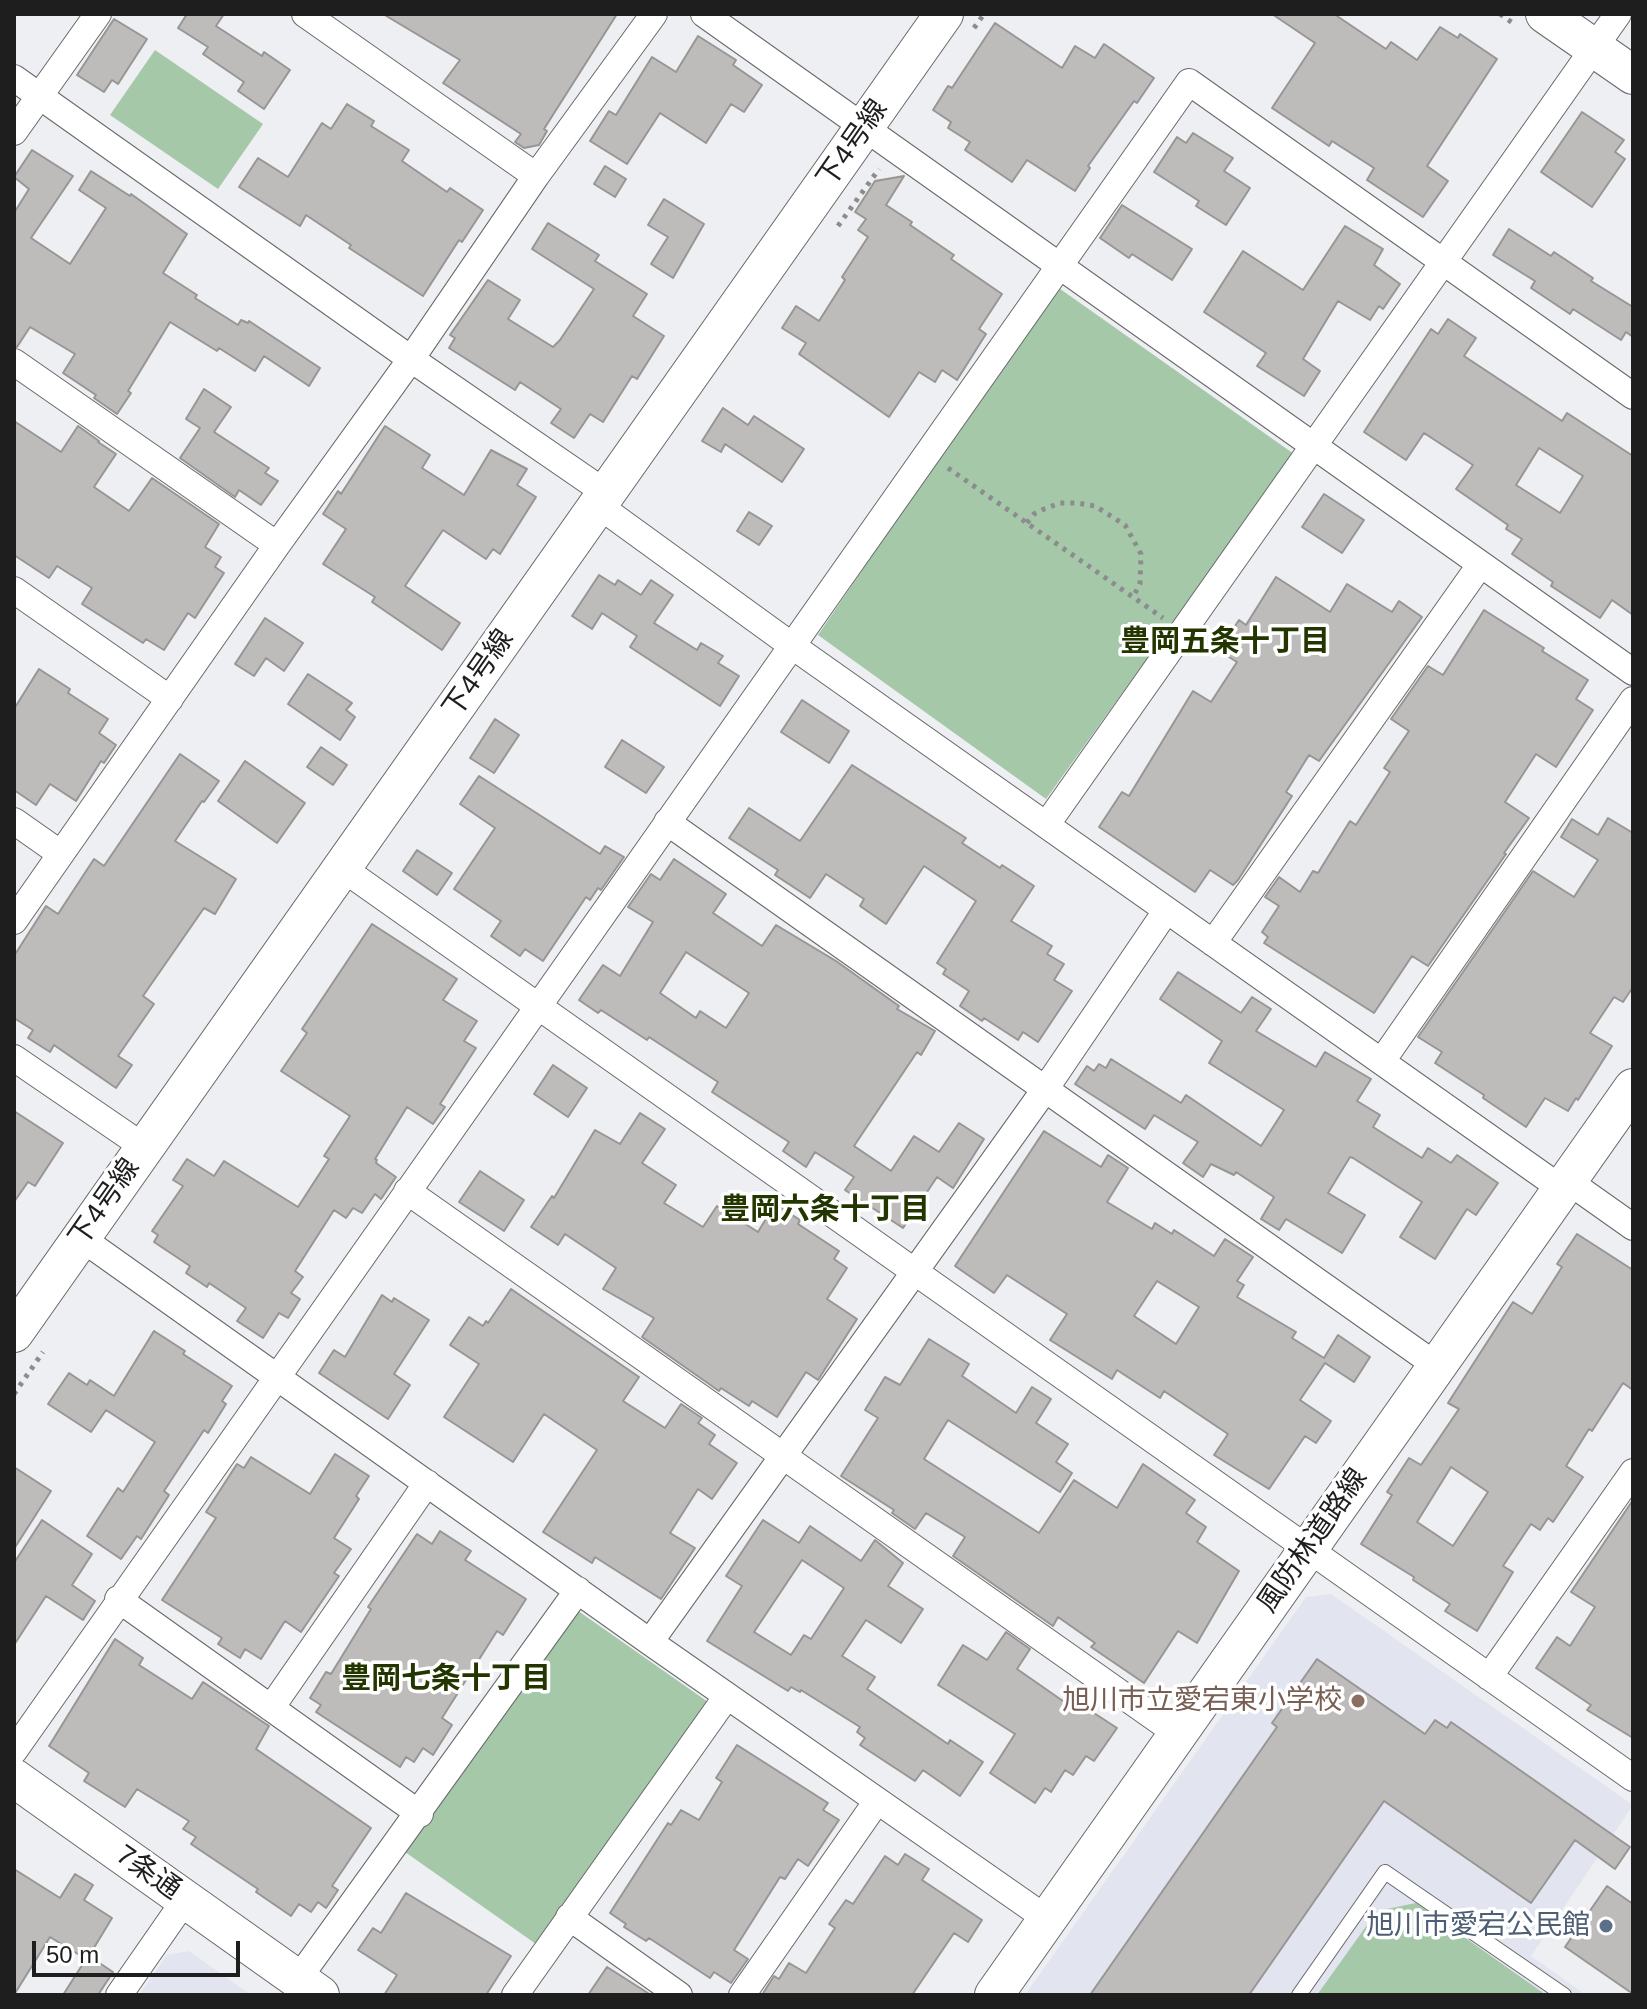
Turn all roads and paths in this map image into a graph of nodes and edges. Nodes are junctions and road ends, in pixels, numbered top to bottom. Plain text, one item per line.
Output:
1 (98, 14) edge
2 (305, 14) edge
3 (654, 14) edge
4 (704, 14) edge
5 (944, 14) edge
6 (1545, 14) edge
7 (1618, 14) edge
8 (1594, 48) junction
9 (1633, 75) edge
10 (14, 78) edge
11 (40, 96) junction
12 (864, 129) junction
13 (14, 132) edge
14 (536, 176) junction
15 (1444, 262) junction
16 (1058, 266) junction
17 (411, 359) junction
18 (14, 362) edge
19 (1633, 396) edge
20 (1314, 448) junction
21 (928, 453) junction
22 (602, 499) junction
23 (1027, 523) junction
24 (277, 545) junction
25 (1480, 565) junction
26 (14, 590) edge
27 (1133, 597) junction
28 (1183, 632) junction
29 (791, 645) junction
30 (1633, 672) edge
31 (170, 699) junction
32 (1633, 700) edge
33 (14, 821) edge
34 (667, 822) junction
35 (1047, 824) junction
36 (61, 854) junction
37 (342, 868) junction
38 (1166, 911) junction
39 (14, 921) edge
40 (1213, 943) junction
41 (537, 1005) junction
42 (14, 1058) edge
43 (1382, 1061) junction
44 (1046, 1088) junction
45 (1633, 1088) edge
46 (144, 1147) junction
47 (1565, 1185) junction
48 (407, 1191) junction
49 (1633, 1227) edge
50 (81, 1238) junction
51 (916, 1271) junction
52 (14, 1333) edge
53 (1437, 1366) junction
54 (276, 1376) junction
55 (783, 1458) junction
56 (1633, 1472) edge
57 (427, 1483) junction
58 (1308, 1549) junction
59 (578, 1590) junction
60 (118, 1599) junction
61 (650, 1642) junction
62 (1489, 1677) junction
63 (727, 1696) junction
64 (271, 1708) junction
65 (1178, 1734) junction
66 (14, 1751) edge
67 (14, 1778) edge
68 (1633, 1778) edge
69 (877, 1801) junction
70 (420, 1814) junction
71 (185, 1900) junction
72 (569, 1917) junction
73 (1047, 1919) junction
74 (309, 1987) edge
75 (119, 1995) edge
76 (515, 1995) edge
77 (679, 1995) edge
78 (742, 1995) edge
79 (994, 1995) edge
80 (1299, 1995) edge
81 (1564, 1995) edge

1 - 11 street
2 - 14 street
3 - 14 street
4 - 12 street
5 - 12 street, 下4号線
6 - 8 street
7 - 8 street
8 - 9 street
8 - 15 street
10 - 11 street
11 - 13 street
11 - 17 street
12 - 16 street
12 - 22 street, 下4号線
14 - 17 street
15 - 16 street
15 - 19 street
15 - 20 street
16 - 20 street
16 - 21 street
17 - 22 street
17 - 24 street
18 - 24 street
20 - 25 street
20 - 28 street
21 - 23 path
21 - 29 street
22 - 29 street
22 - 37 street, 下4号線
23 - 27 path
23 - 27 path
24 - 31 street
25 - 30 street
25 - 40 street
26 - 31 street
27 - 28 path
28 - 35 street
29 - 34 street
29 - 35 street
31 - 36 street
32 - 43 street
33 - 36 street
34 - 41 street
34 - 44 street
35 - 38 street
36 - 39 street
37 - 41 street
37 - 46 street, 下4号線
38 - 40 street
38 - 44 street
40 - 43 street
41 - 48 street
41 - 51 street
42 - 46 street
43 - 47 street
44 - 51 street
44 - 53 street
45 - 47 street, 風防林道路線
46 - 50 street, 下4号線
47 - 49 street
47 - 53 street, 風防林道路線
48 - 54 street
48 - 55 street
50 - 52 street, 下4号線
50 - 54 street
51 - 55 street
51 - 58 street
53 - 58 street, 風防林道路線
54 - 57 street
54 - 60 street
55 - 61 street
55 - 65 street
56 - 62 street
57 - 59 street
57 - 64 street
58 - 62 street
58 - 65 street, 風防林道路線
59 - 61 street
59 - 70 street
60 - 64 street
60 - 66 street
61 - 63 street
62 - 68 street
63 - 69 street
63 - 72 street
64 - 70 street
65 - 73 street, 風防林道路線
67 - 71 street, 7条通
69 - 73 street
69 - 78 street
70 - 74 street
71 - 74 street, 7条通
71 - 75 street
72 - 76 street
72 - 77 street
73 - 79 street, 風防林道路線
80 - 81 lane

